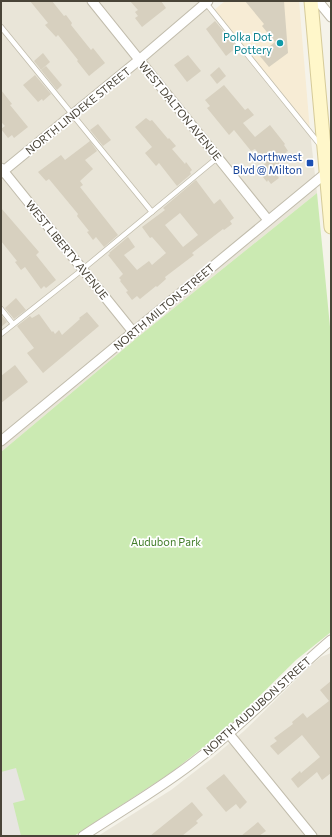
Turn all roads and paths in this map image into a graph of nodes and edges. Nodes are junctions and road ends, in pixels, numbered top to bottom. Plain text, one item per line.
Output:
1 (92, 1) edge
2 (311, 1) edge
3 (318, 1) edge
4 (206, 2) edge
5 (331, 17) edge
6 (1, 26) edge
7 (139, 60) junction
8 (73, 115) junction
9 (324, 150) junction
10 (217, 158) junction
11 (2, 171) edge
12 (326, 172) junction
13 (152, 212) junction
14 (268, 220) junction
15 (331, 227) edge
16 (83, 269) junction
17 (1, 309) edge
18 (13, 324) junction
19 (134, 333) junction
20 (1, 334) edge
21 (1, 442) edge
22 (331, 640) edge
23 (229, 734) junction
24 (87, 835) edge
25 (312, 836) edge

1 - 7 street, WEST DALTON AVENUE
2 - 9 main road
3 - 5 street
4 - 7 street, NORTH LINDEKE STREET
4 - 9 lane
6 - 8 lane
7 - 8 street, NORTH LINDEKE STREET
7 - 10 street, WEST DALTON AVENUE
8 - 11 street, NORTH LINDEKE STREET
8 - 13 lane
9 - 12 main road
10 - 13 lane
10 - 14 street, WEST DALTON AVENUE
11 - 16 street, WEST LIBERTY AVENUE
12 - 14 street, NORTH MILTON STREET
12 - 15 main road
13 - 16 lane
14 - 19 street, NORTH MILTON STREET
16 - 18 lane
16 - 19 street, WEST LIBERTY AVENUE
17 - 18 lane
18 - 20 lane
19 - 21 street, NORTH MILTON STREET
22 - 23 street, NORTH AUDUBON STREET
23 - 24 street, NORTH AUDUBON STREET
23 - 25 street

